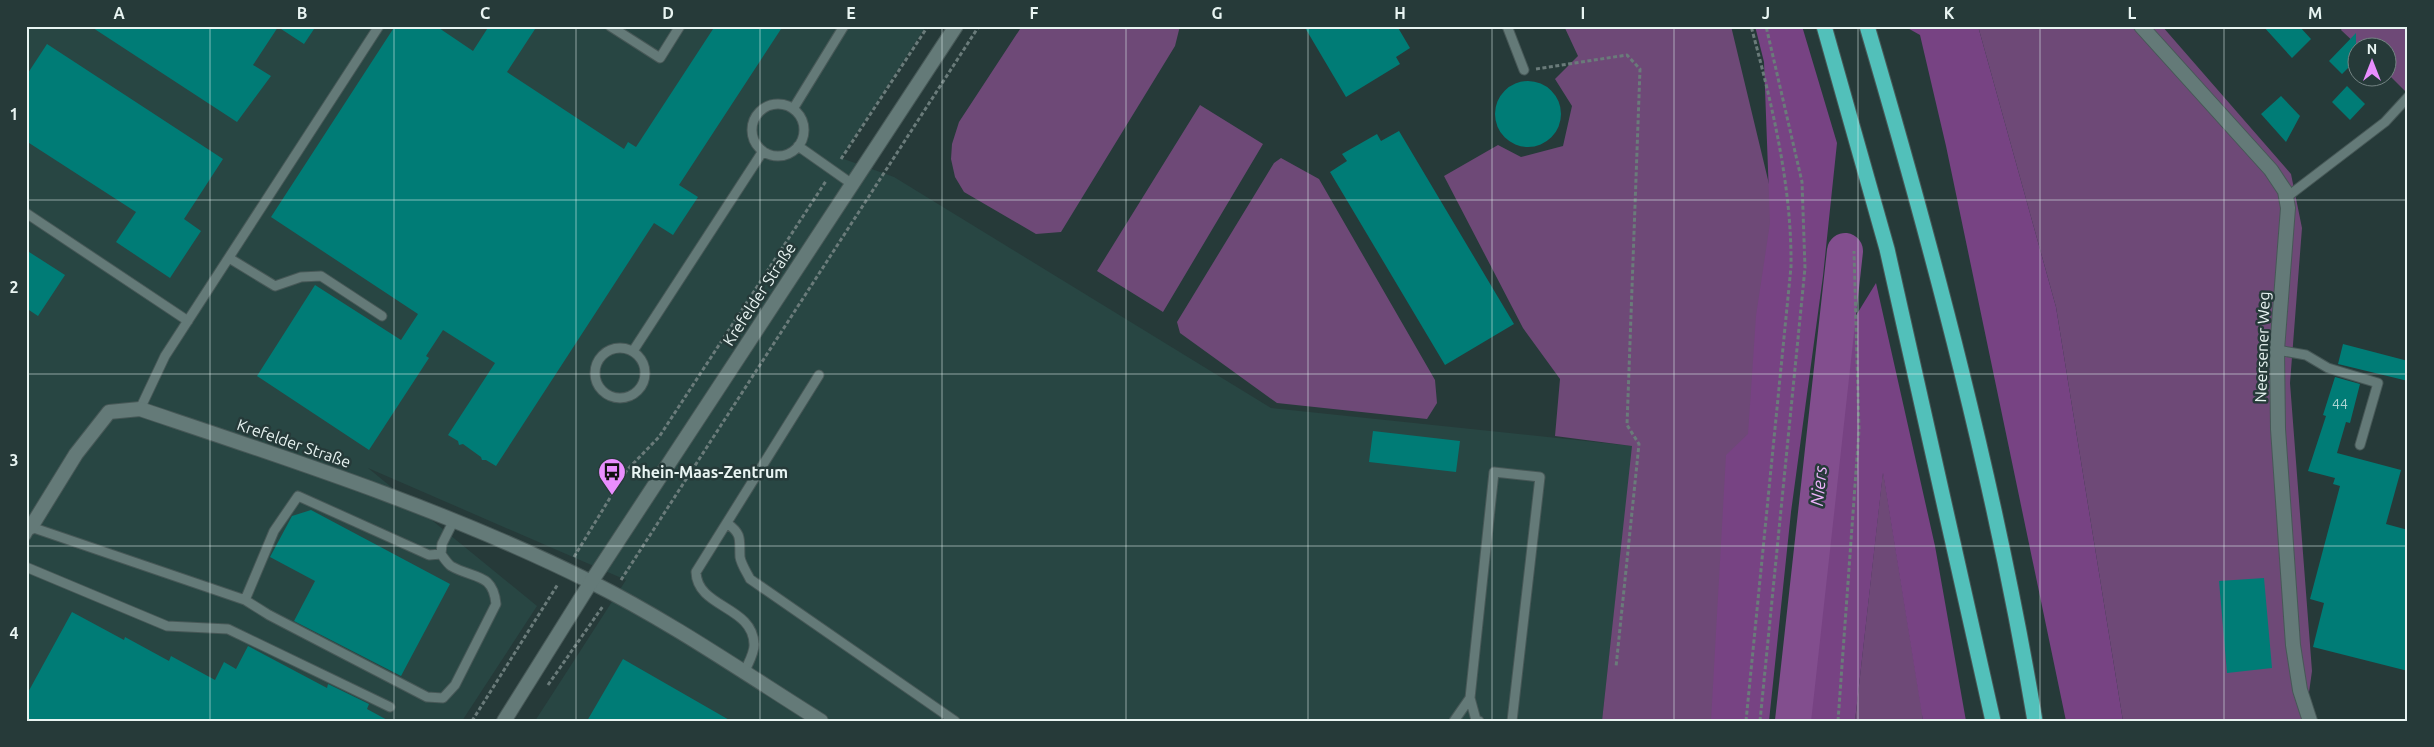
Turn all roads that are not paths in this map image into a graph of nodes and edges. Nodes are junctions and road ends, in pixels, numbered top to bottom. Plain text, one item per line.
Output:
1 (379, 26) edge
2 (610, 26) edge
3 (680, 26) edge
4 (844, 26) edge
5 (956, 26) edge
6 (1507, 26) edge
7 (1824, 26) edge
8 (1868, 26) edge
9 (2141, 26) edge
10 (1524, 70) road end
11 (2408, 97) edge
12 (793, 109) junction
13 (798, 146) junction
14 (764, 152) junction
15 (852, 184) junction
16 (2287, 197) junction
17 (26, 213) edge
18 (229, 258) junction
19 (382, 316) dead end
20 (188, 321) junction
21 (2277, 350) junction
22 (633, 351) junction
23 (818, 375) dead end
24 (140, 409) junction
25 (2360, 446) dead end
26 (453, 522) junction
27 (727, 522) junction
28 (29, 532) edge
29 (441, 554) junction
30 (26, 568) edge
31 (591, 582) junction
32 (244, 600) junction
33 (744, 673) junction
34 (1470, 698) junction
35 (390, 707) dead end
36 (504, 721) edge
37 (821, 721) edge
38 (955, 721) edge
39 (1454, 721) edge
40 (1479, 721) edge
41 (1512, 721) edge
42 (1993, 721) edge
43 (2035, 721) edge
44 (2310, 721) edge

1 - 18 lane
2 - 3 lane
4 - 12 lane
5 - 15 street, Krefelder Straße
6 - 10 lane
7 - 42 highway
8 - 43 highway
9 - 16 street
11 - 16 lane
12 - 13 lane
12 - 14 lane
13 - 14 lane
13 - 15 lane
14 - 22 lane
15 - 31 street, Krefelder Straße
16 - 21 street, Neersener Weg
17 - 20 lane
18 - 19 lane
18 - 20 lane
20 - 24 lane
21 - 25 lane
21 - 44 street, Neersener Weg
22 - 22 lane
23 - 27 lane
24 - 26 street, Krefelder Straße
24 - 28 street, Krefelder Straße
26 - 29 lane
26 - 31 street, Krefelder Straße
27 - 33 lane
27 - 38 lane
28 - 32 lane
29 - 32 lane
29 - 32 lane
30 - 35 lane
31 - 33 street, Krefelder Straße
31 - 36 street, Krefelder Straße
33 - 37 street, Krefelder Straße
34 - 39 lane
34 - 40 lane
34 - 41 lane

